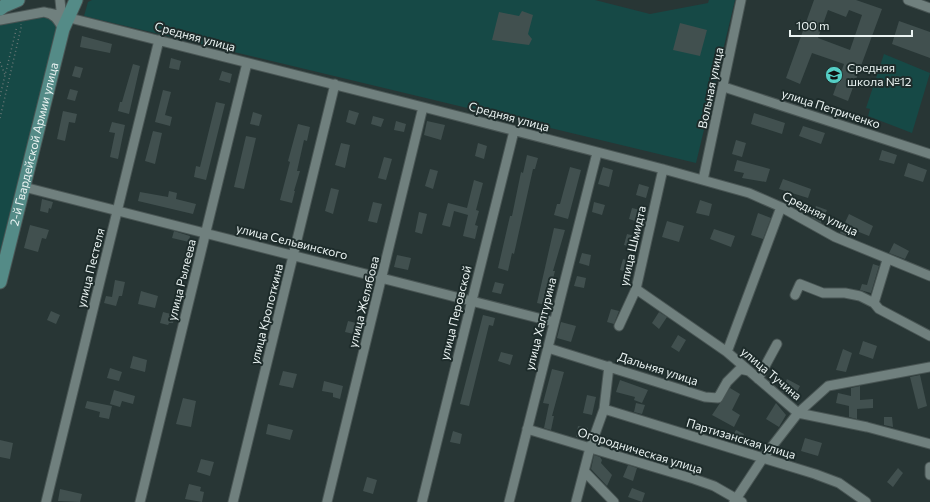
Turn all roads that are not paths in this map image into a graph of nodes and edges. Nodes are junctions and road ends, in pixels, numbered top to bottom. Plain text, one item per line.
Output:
1 (18, 0) edge
2 (60, 0) edge
3 (76, 0) edge
4 (742, 0) edge
5 (908, 0) edge
6 (930, 8) edge
7 (0, 9) edge
8 (50, 13) junction
9 (65, 16) junction
10 (0, 20) edge
11 (63, 29) junction
12 (159, 40) junction
13 (247, 63) junction
14 (335, 84) junction
15 (724, 87) junction
16 (423, 107) junction
17 (514, 130) junction
18 (597, 153) junction
19 (930, 154) edge
20 (707, 163) junction
21 (663, 169) junction
22 (690, 176) junction
23 (703, 180) junction
24 (714, 183) junction
25 (24, 186) junction
26 (781, 207) junction
27 (117, 210) junction
28 (206, 233) junction
29 (294, 255) junction
30 (887, 260) junction
31 (930, 276) edge
32 (383, 278) junction
33 (0, 282) edge
34 (636, 288) junction
35 (795, 295) dead end
36 (471, 302) junction
37 (874, 304) junction
38 (554, 322) junction
39 (619, 326) dead end
40 (930, 336) edge
41 (777, 344) dead end
42 (548, 348) junction
43 (727, 352) junction
44 (609, 366) junction
45 (930, 367) edge
46 (749, 371) junction
47 (758, 378) junction
48 (604, 409) junction
49 (798, 413) junction
50 (527, 429) junction
51 (930, 444) edge
52 (590, 448) junction
53 (763, 458) junction
54 (930, 467) edge
55 (584, 471) junction
56 (930, 475) edge
57 (738, 501) edge
58 (46, 502) edge
59 (140, 502) edge
60 (233, 502) edge
61 (327, 502) edge
62 (422, 502) edge
63 (509, 502) edge
64 (576, 502) edge
65 (614, 502) edge
66 (866, 502) edge

1 - 7 main road
2 - 9 street
3 - 9 main road, 2-й Гвардейской Армии улица
4 - 15 street, Вольная улица
5 - 6 street
8 - 9 street, Средняя улица
8 - 10 street, Средняя улица
8 - 11 street
9 - 11 main road, 2-й Гвардейской Армии улица
9 - 12 street, Средняя улица
11 - 25 main road, 2-й Гвардейской Армии улица
12 - 13 street, Средняя улица
12 - 27 street, улица Пестеля
13 - 14 street, Средняя улица
13 - 28 street, улица Рылеева
14 - 16 street, Средняя улица
14 - 29 street, улица Кропоткина
15 - 19 street, улица Петриченко
15 - 20 street, Вольная улица
16 - 17 street, Средняя улица
16 - 32 street, улица Желябова
17 - 18 street, Средняя улица
17 - 36 street, улица Перовской
18 - 21 street, Средняя улица
18 - 38 street, улица Халтурина
20 - 22 street
20 - 23 street, Вольная улица
20 - 24 street
21 - 22 street, Средняя улица
21 - 34 street, улица Шмидта
22 - 23 street, Средняя улица
23 - 24 street, Средняя улица
24 - 26 street, Средняя улица
25 - 27 street, улица Сельвинского
25 - 33 main road, 2-й Гвардейской Армии улица
26 - 30 street, Средняя улица
26 - 43 street
27 - 28 street, улица Сельвинского
27 - 58 street, улица Пестеля
28 - 29 street, улица Сельвинского
28 - 59 street, улица Рылеева
29 - 32 street, улица Сельвинского
29 - 60 street, улица Кропоткина
30 - 31 street, Средняя улица
30 - 37 street
32 - 36 street, улица Сельвинского
32 - 61 street, улица Желябова
34 - 39 street, улица Шмидта
34 - 43 street, улица Тучина
35 - 37 street
36 - 38 street, улица Сельвинского
36 - 62 street, улица Перовской
37 - 40 street
38 - 42 street, улица Халтурина
41 - 47 street
42 - 44 street, Дальняя улица
42 - 50 street, улица Халтурина
43 - 46 street, улица Тучина
44 - 46 street, Дальняя улица
44 - 48 street
45 - 49 street
46 - 47 street, улица Тучина
47 - 49 street, улица Тучина
48 - 52 street
48 - 53 street, Партизанская улица
49 - 51 street, улица Тучина
49 - 53 street
50 - 52 street, Огородническая улица
50 - 63 street, улица Халтурина
52 - 55 street
52 - 57 street, Огородническая улица
53 - 57 street
53 - 66 street, Партизанская улица
54 - 56 street
55 - 64 street
55 - 65 street

